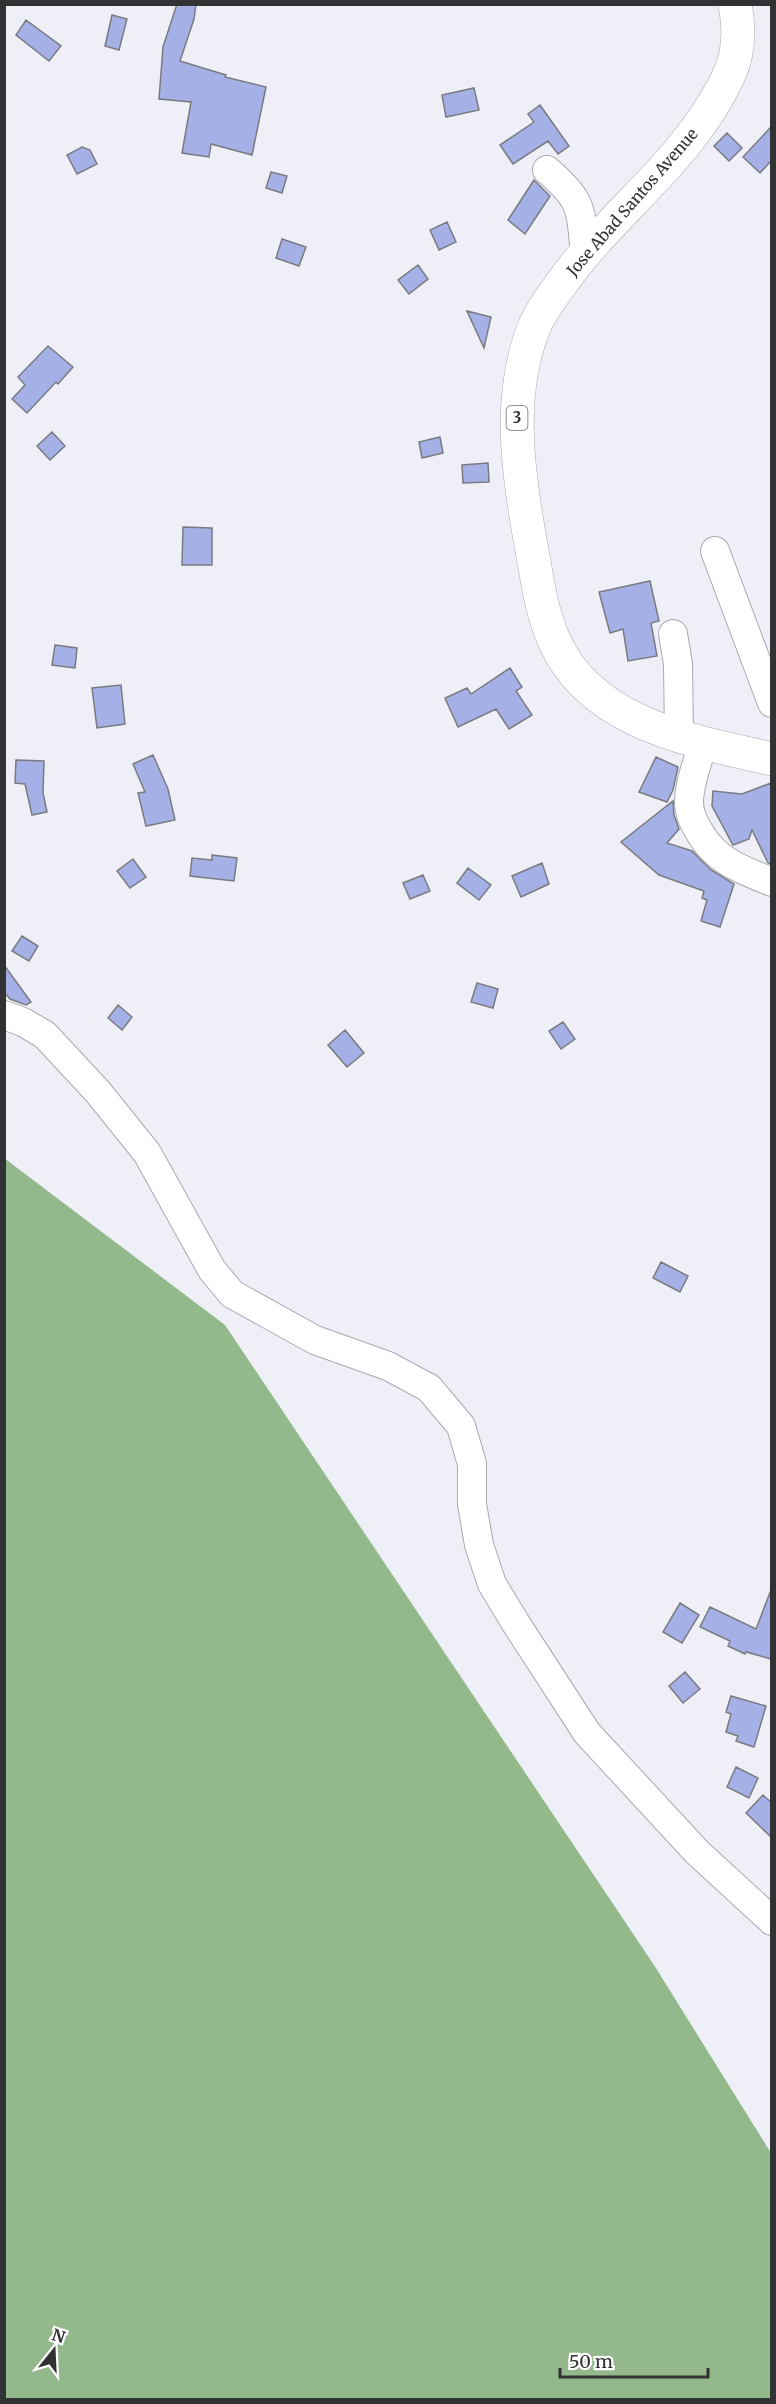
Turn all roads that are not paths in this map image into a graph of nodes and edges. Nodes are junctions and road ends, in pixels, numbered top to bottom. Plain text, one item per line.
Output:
1 (735, 4) edge
2 (547, 170) dead end
3 (585, 253) junction
4 (715, 551) dead end
5 (673, 634) dead end
6 (771, 703) edge
7 (691, 740) junction
8 (771, 759) edge
9 (771, 882) edge
10 (4, 1015) edge
11 (771, 1921) edge

1 - 3 highway, Jose Abad Santos Avenue / 3
2 - 3 street
3 - 7 highway, Jose Abad Santos Avenue / 3
4 - 6 street
5 - 7 street
7 - 8 highway, Jose Abad Santos Avenue / 3
7 - 9 street
10 - 11 street

